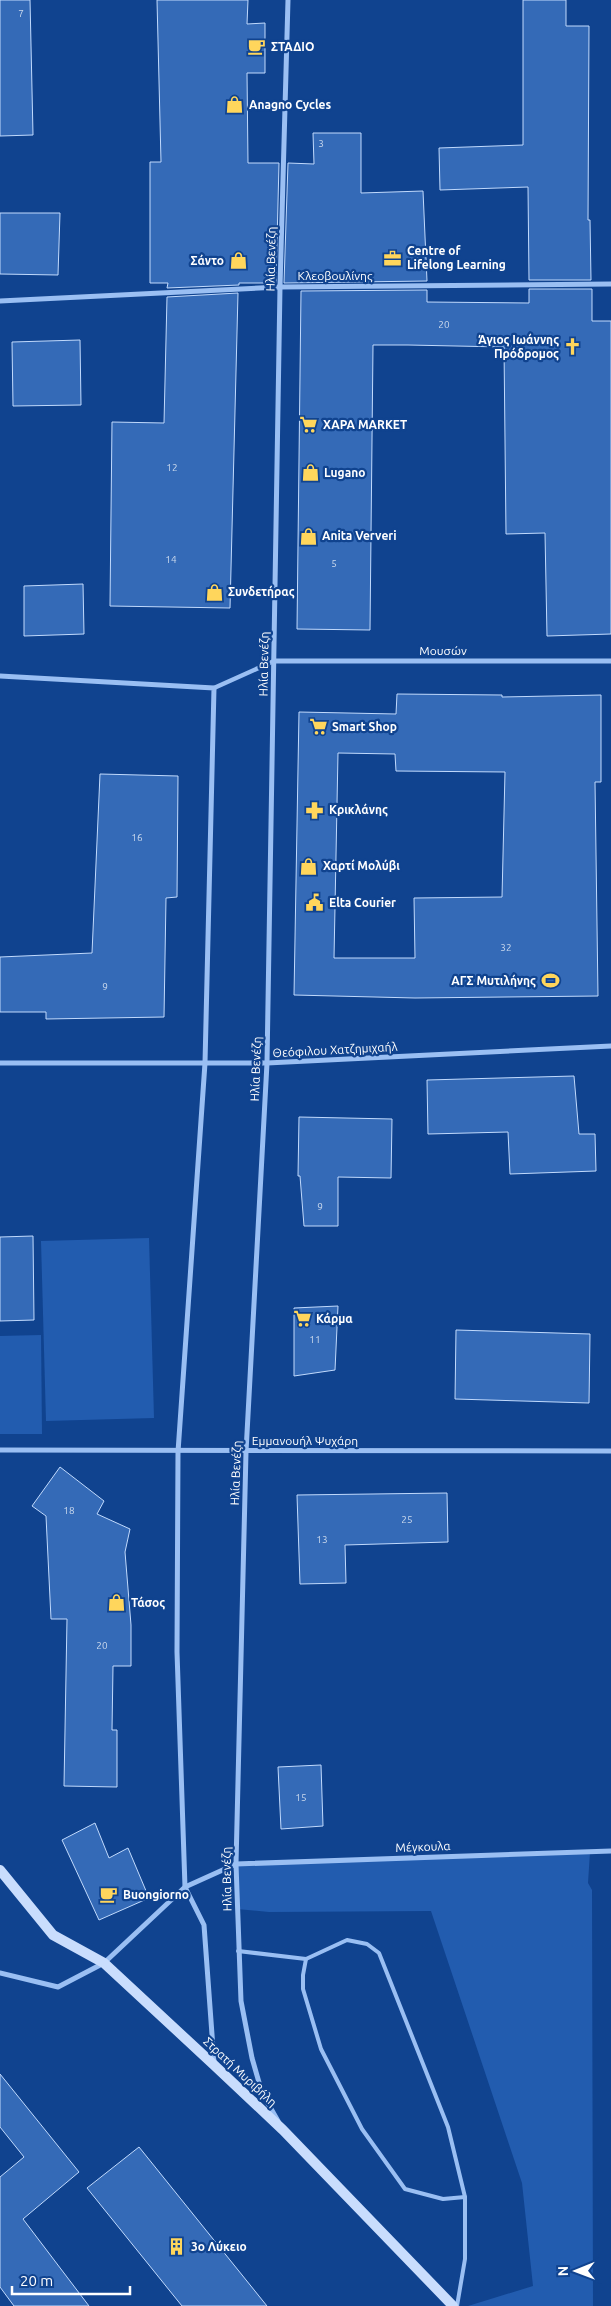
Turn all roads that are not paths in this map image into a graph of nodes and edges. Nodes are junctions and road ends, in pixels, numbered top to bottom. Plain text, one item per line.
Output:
1 (288, 0) edge
2 (611, 284) edge
3 (280, 287) junction
4 (0, 301) edge
5 (274, 661) junction
6 (611, 661) edge
7 (0, 676) edge
8 (214, 688) junction
9 (611, 1046) edge
10 (0, 1063) edge
11 (205, 1063) junction
12 (266, 1063) junction
13 (0, 1450) edge
14 (611, 1451) edge
15 (178, 1452) junction
16 (246, 1452) junction
17 (611, 1851) edge
18 (236, 1864) junction
19 (0, 1870) edge
20 (185, 1887) junction
21 (238, 1951) junction
22 (306, 1959) junction
23 (104, 1963) junction
24 (0, 1973) edge
25 (214, 2065) junction
26 (283, 2130) junction
27 (465, 2197) junction
28 (453, 2306) edge
29 (457, 2306) edge

1 - 3 street, Ηλία Βενέζη
2 - 3 street, Κλεοβουλίνης
3 - 4 street, Κλεοβουλίνης
3 - 5 street, Ηλία Βενέζη
5 - 6 street, Μουσών
5 - 8 street
5 - 12 street, Ηλία Βενέζη
7 - 8 street
8 - 11 street
9 - 12 street, Θεόφιλου Χατζημιχαήλ
10 - 11 street, Θεόφιλου Χατζημιχαήλ
11 - 12 street, Θεόφιλου Χατζημιχαήλ
11 - 15 street
12 - 16 street, Ηλία Βενέζη
13 - 15 street, Εμμανουήλ Ψυχάρη
14 - 16 street, Εμμανουήλ Ψυχάρη
15 - 16 street, Εμμανουήλ Ψυχάρη
15 - 20 street
16 - 18 street, Ηλία Βενέζη
17 - 18 street, Μέγκουλα
18 - 20 street
18 - 21 street, Ηλία Βενέζη
19 - 23 main road, Στρατή Μυριβήλη
20 - 23 street
20 - 25 street
21 - 22 lane
21 - 26 street, Ηλία Βενέζη
22 - 27 lane
22 - 27 lane
23 - 24 street
23 - 25 main road, Στρατή Μυριβήλη
25 - 26 main road, Στρατή Μυριβήλη
26 - 28 main road, Στρατή Μυριβήλη
27 - 29 lane

